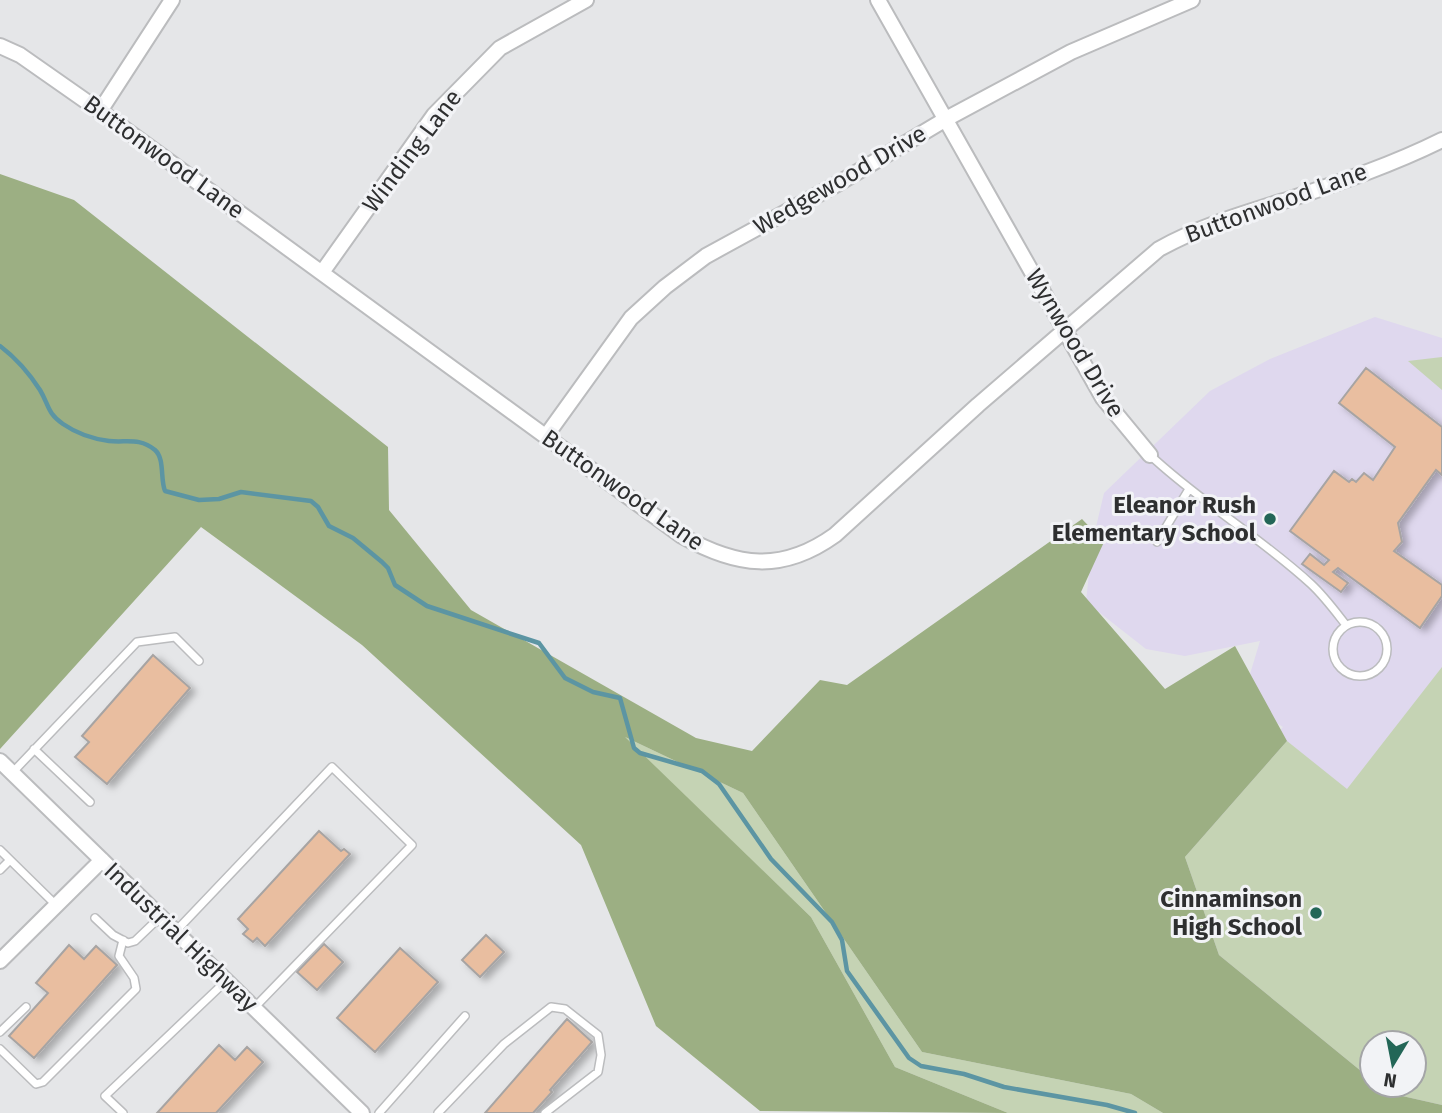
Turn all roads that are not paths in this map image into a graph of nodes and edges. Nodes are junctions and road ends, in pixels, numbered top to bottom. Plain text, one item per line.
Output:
1 (172, 0) edge
2 (586, 0) edge
3 (878, 0) edge
4 (1192, 0) edge
5 (0, 46) edge
6 (100, 111) junction
7 (946, 119) junction
8 (1442, 139) edge
9 (323, 271) junction
10 (1066, 331) junction
11 (546, 436) junction
12 (1150, 455) joint
13 (1189, 489) junction
14 (1157, 542) dead end
15 (1346, 625) junction
16 (199, 661) dead end
17 (34, 749) junction
18 (0, 761) edge
19 (12, 772) junction
20 (90, 802) dead end
21 (0, 850) edge
22 (10, 860) junction
23 (102, 860) junction
24 (0, 870) edge
25 (56, 906) junction
26 (160, 917) junction
27 (95, 918) dead end
28 (176, 932) junction
29 (123, 940) junction
30 (0, 961) edge
31 (226, 981) junction
32 (26, 1007) dead end
33 (254, 1008) junction
34 (465, 1016) dead end
35 (0, 1032) edge
36 (0, 1049) edge
37 (123, 1113) edge
38 (362, 1113) edge
39 (379, 1113) edge
40 (438, 1113) edge
41 (545, 1113) edge

1 - 6 street
2 - 9 street, Winding Lane
3 - 7 street, Wynwood Drive
4 - 7 street, Wedgewood Drive
5 - 6 street, Buttonwood Lane
6 - 9 street, Buttonwood Lane
7 - 10 street, Wynwood Drive
7 - 11 street, Wedgewood Drive
8 - 10 street, Buttonwood Lane
9 - 11 street, Buttonwood Lane
10 - 11 street, Buttonwood Lane
10 - 12 street, Wynwood Drive
12 - 13 lane, Wynwood Drive
13 - 14 lane
13 - 15 lane, Wynwood Drive
15 - 15 lane
16 - 17 lane
17 - 19 lane
17 - 20 lane
18 - 19 street, Industrial Highway
19 - 23 street, Industrial Highway
21 - 22 lane
22 - 24 lane
22 - 25 lane
23 - 25 street
23 - 26 street, Industrial Highway
25 - 30 street
26 - 28 street, Industrial Highway
26 - 29 lane
27 - 29 lane
28 - 31 street, Industrial Highway
28 - 33 lane
29 - 36 lane
31 - 33 street, Industrial Highway
31 - 37 lane
32 - 35 lane
33 - 38 street, Industrial Highway
34 - 39 lane
40 - 41 lane

